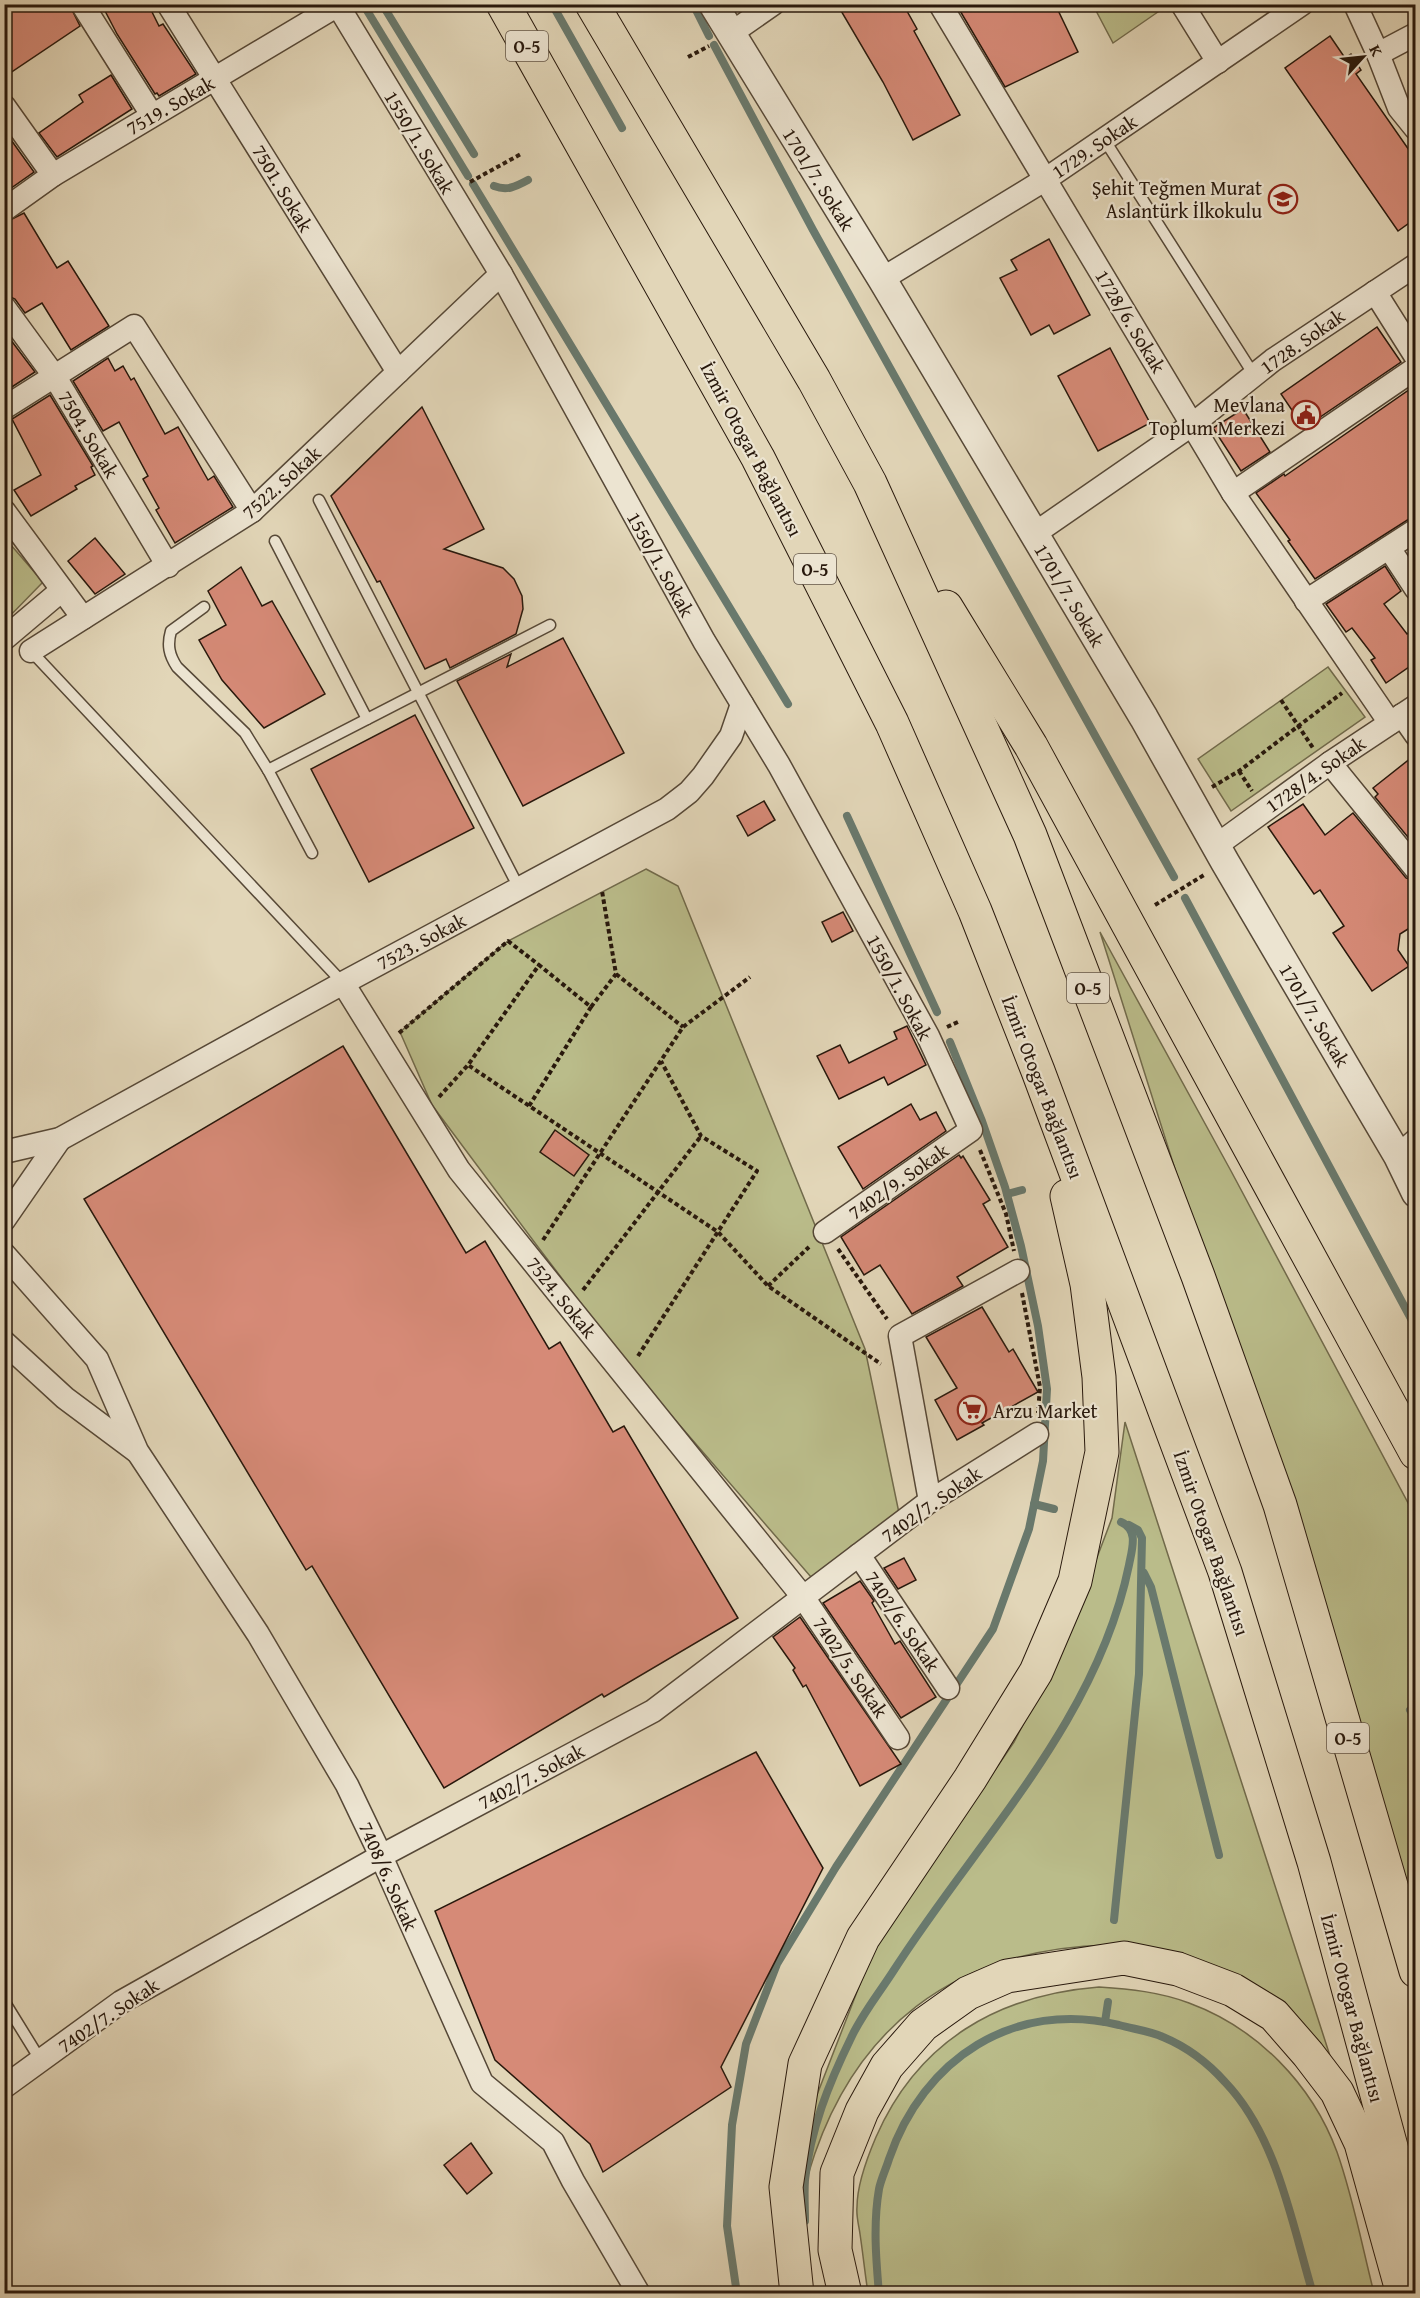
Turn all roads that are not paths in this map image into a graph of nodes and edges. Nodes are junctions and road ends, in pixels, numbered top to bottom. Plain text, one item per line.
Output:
1 (82, 4) edge
2 (168, 4) edge
3 (503, 4) edge
4 (592, 4) edge
5 (713, 4) edge
6 (773, 4) edge
7 (940, 4) edge
8 (1182, 4) edge
9 (1302, 4) edge
10 (1355, 4) edge
11 (337, 5) edge
12 (730, 34) junction
13 (1416, 34) edge
14 (1378, 54) junction
15 (1218, 62) junction
16 (216, 78) junction
17 (4, 106) edge
18 (152, 115) junction
19 (1416, 129) edge
20 (1104, 140) junction
21 (53, 175) junction
22 (1046, 179) junction
23 (4, 210) edge
24 (1416, 265) edge
25 (501, 274) junction
26 (882, 279) junction
27 (1375, 292) junction
28 (4, 307) edge
29 (1416, 357) edge
30 (1416, 368) edge
31 (398, 372) junction
32 (1254, 375) junction
33 (55, 377) junction
34 (4, 408) edge
35 (1193, 424) junction
36 (870, 483) junction
37 (1233, 493) junction
38 (319, 500) dead end
39 (4, 511) edge
40 (252, 511) junction
41 (1416, 531) edge
42 (1034, 534) junction
43 (275, 541) dead end
44 (1389, 548) junction
45 (168, 566) junction
46 (1416, 589) edge
47 (62, 590) junction
48 (1306, 601) junction
49 (204, 607) dead end
50 (83, 618) junction
51 (550, 625) dead end
52 (4, 639) edge
53 (31, 651) joint
54 (418, 693) junction
55 (742, 704) junction
56 (1402, 715) edge
57 (367, 719) junction
58 (1416, 735) edge
59 (1327, 764) junction
60 (268, 770) junction
61 (312, 853) dead end
62 (1221, 854) junction
63 (1416, 869) edge
64 (519, 888) junction
65 (343, 983) junction
66 (1038, 1071) junction
67 (971, 1130) joint
68 (60, 1139) junction
69 (1407, 1148) edge
70 (4, 1152) edge
71 (1416, 1193) edge
72 (4, 1220) edge
73 (825, 1232) road end
74 (4, 1254) edge
75 (1018, 1271) road end
76 (4, 1342) edge
77 (1037, 1434) road end
78 (137, 1451) junction
79 (1416, 1453) edge
80 (930, 1501) junction
81 (859, 1555) junction
82 (803, 1597) junction
83 (948, 1688) dead end
84 (898, 1738) dead end
85 (381, 1856) junction
86 (1416, 1971) edge
87 (4, 2001) edge
88 (41, 2061) junction
89 (4, 2087) edge
90 (1416, 2239) edge
91 (639, 2294) edge
92 (797, 2294) edge
93 (845, 2294) edge
94 (1403, 2294) edge

1 - 18 street
2 - 16 street, 7501. Sokak
3 - 66 highway, İzmir Otogar Bağlantısı / O-5
4 - 36 highway, O-5
5 - 12 street, 1701/7. Sokak
6 - 12 street
7 - 22 street, 1728/6. Sokak
8 - 15 street
9 - 15 street, 1729. Sokak
10 - 14 street
11 - 16 street, 7519. Sokak
11 - 25 street, 1550/1. Sokak
12 - 26 street, 1701/7. Sokak
13 - 14 street
14 - 19 street
15 - 20 street, 1729. Sokak
16 - 18 street, 7519. Sokak
16 - 31 street, 7501. Sokak
17 - 21 street
18 - 21 street, 7519. Sokak
20 - 22 street, 1729. Sokak
20 - 32 lane
21 - 23 street, 7519. Sokak
22 - 26 street, 1729. Sokak
22 - 35 street, 1728/6. Sokak
24 - 27 street, 1728. Sokak
25 - 31 street, 7522. Sokak
25 - 55 street, 1550/1. Sokak
26 - 42 street, 1701/7. Sokak
27 - 29 street
27 - 32 street, 1728. Sokak
28 - 33 street, 7504. Sokak
30 - 37 street
31 - 40 street, 7522. Sokak
32 - 35 street, 1728. Sokak
33 - 34 street
33 - 40 street
33 - 45 street, 7504. Sokak
35 - 37 street, 1728/6. Sokak
35 - 42 street, 1728. Sokak
36 - 79 highway
36 - 86 highway, O-5
37 - 48 street, 1728/6. Sokak
38 - 54 lane
39 - 47 street
40 - 45 street, 7522. Sokak
41 - 44 street
42 - 62 street, 1701/7. Sokak
43 - 57 lane
44 - 46 street
44 - 48 street
45 - 50 street, 7522. Sokak
47 - 50 street
47 - 52 street
48 - 56 street, 1728/6. Sokak
49 - 60 lane
50 - 53 street, 7522. Sokak
51 - 54 lane
53 - 65 lane
54 - 57 lane
54 - 64 lane
55 - 64 street, 7523. Sokak
55 - 67 street, 1550/1. Sokak
56 - 58 street, 1728/6. Sokak
56 - 59 street, 1728/4. Sokak
57 - 60 lane
59 - 62 street, 1728/4. Sokak
59 - 63 street
60 - 61 lane
62 - 69 street, 1701/7. Sokak
64 - 65 street, 7523. Sokak
65 - 68 street, 7523. Sokak
65 - 82 street, 7524. Sokak
66 - 90 highway, İzmir Otogar Bağlantısı / O-5
66 - 92 highway
67 - 73 street, 7402/9. Sokak
68 - 70 street
68 - 72 street
69 - 71 street, 1701/7. Sokak
74 - 78 street
75 - 80 street
76 - 78 street
77 - 80 street, 7402/7. Sokak
78 - 85 street, 7408/6. Sokak
80 - 81 street, 7402/7. Sokak
81 - 82 street, 7402/7. Sokak
81 - 83 street, 7402/6. Sokak
82 - 84 street, 7402/5. Sokak
82 - 85 street, 7402/7. Sokak
85 - 88 street, 7402/7. Sokak
85 - 91 street, 7408/6. Sokak
87 - 88 lane
88 - 89 street, 7402/7. Sokak
93 - 94 highway

